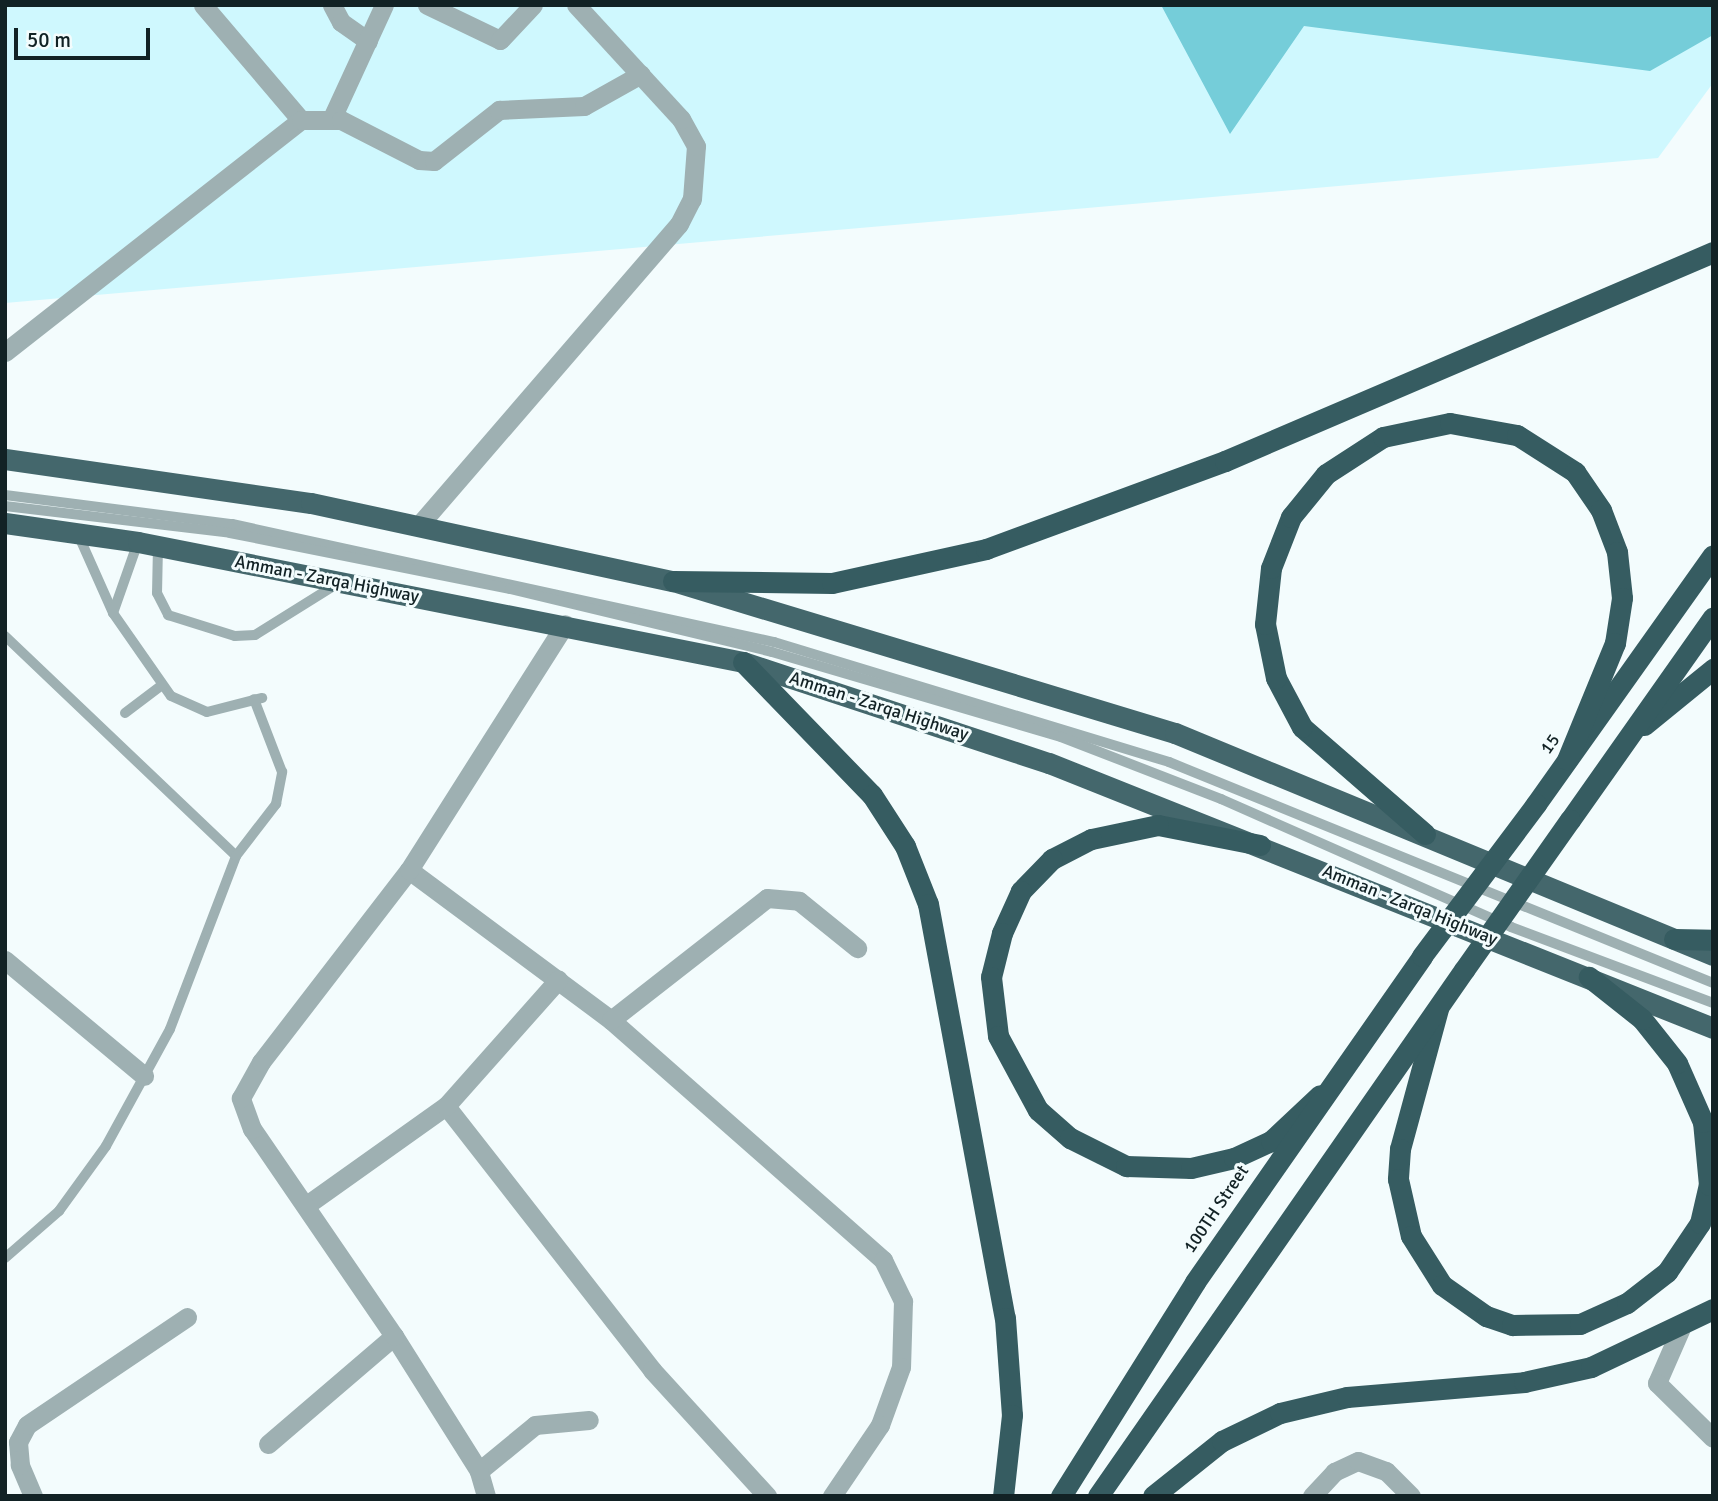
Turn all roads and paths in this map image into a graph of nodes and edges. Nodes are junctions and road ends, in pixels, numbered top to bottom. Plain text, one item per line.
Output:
1 (203, 5) edge
2 (332, 5) edge
3 (384, 5) edge
4 (427, 5) edge
5 (533, 5) edge
6 (576, 5) edge
7 (368, 41) junction
8 (641, 74) junction
9 (332, 118) junction
10 (301, 120) junction
11 (1713, 252) edge
12 (5, 327) edge
13 (10, 349) edge
14 (5, 458) edge
15 (5, 495) edge
16 (5, 506) edge
17 (5, 523) edge
18 (420, 524) junction
19 (76, 530) junction
20 (148, 544) junction
21 (1713, 555) edge
22 (673, 581) junction
23 (340, 583) junction
24 (113, 613) junction
25 (1713, 617) edge
26 (565, 624) junction
27 (5, 636) edge
28 (743, 662) junction
29 (1713, 669) edge
30 (162, 685) junction
31 (125, 713) dead end
32 (1626, 738) junction
33 (1567, 760) junction
34 (1425, 834) junction
35 (1261, 845) junction
36 (236, 856) junction
37 (409, 870) junction
38 (1674, 939) junction
39 (1713, 940) edge
40 (857, 948) dead end
41 (1713, 955) edge
42 (1422, 957) joint
43 (5, 960) edge
44 (1589, 978) junction
45 (558, 980) junction
46 (1713, 984) edge
47 (1713, 1003) edge
48 (1438, 1009) junction
49 (611, 1020) junction
50 (1713, 1028) edge
51 (144, 1076) junction
52 (1320, 1095) junction
53 (446, 1106) junction
54 (1709, 1150) edge
55 (308, 1204) junction
56 (5, 1258) edge
57 (1713, 1309) edge
58 (187, 1317) dead end
59 (1681, 1328) junction
60 (394, 1336) junction
61 (589, 1420) dead end
62 (1713, 1438) edge
63 (268, 1444) dead end
64 (479, 1471) junction
65 (33, 1496) edge
66 (486, 1496) edge
67 (767, 1496) edge
68 (832, 1496) edge
69 (1003, 1496) edge
70 (1061, 1496) edge
71 (1098, 1496) edge
72 (1153, 1496) edge
73 (1312, 1496) edge
74 (1411, 1496) edge

1 - 10 street
2 - 7 street
3 - 7 street
4 - 5 street
6 - 8 street
7 - 9 street
8 - 9 street
8 - 18 street
9 - 10 street
10 - 13 street
11 - 22 highway
12 - 13 street
14 - 18 highway
15 - 46 lane
16 - 47 lane
17 - 19 highway, Amman - Zarqa Highway
18 - 22 highway
19 - 20 highway, Amman - Zarqa Highway
19 - 24 lane
20 - 23 highway, Amman - Zarqa Highway
20 - 23 lane
20 - 24 lane
21 - 33 highway, 15
22 - 34 highway
23 - 26 highway, Amman - Zarqa Highway
24 - 30 lane
25 - 32 highway
26 - 28 highway, Amman - Zarqa Highway
26 - 37 street
27 - 36 lane
28 - 35 highway, Amman - Zarqa Highway
28 - 69 highway
29 - 32 highway
30 - 31 lane
30 - 36 lane
32 - 48 highway, bridge
33 - 34 highway
33 - 42 highway, 15, bridge
34 - 38 highway
35 - 44 highway, Amman - Zarqa Highway
35 - 52 highway
36 - 51 lane
37 - 45 street
37 - 55 street
38 - 39 highway
38 - 41 highway
40 - 49 street
42 - 52 highway, 100TH Street
43 - 51 street
44 - 50 highway, Amman - Zarqa Highway
44 - 54 highway
45 - 49 street
45 - 53 street
48 - 54 highway
48 - 71 highway
49 - 68 street
51 - 56 lane
52 - 70 highway, 100TH Street
53 - 55 street
53 - 67 street
55 - 60 street
57 - 59 highway
58 - 65 street
59 - 62 street
59 - 72 highway
60 - 63 street
60 - 64 street
61 - 64 street
64 - 66 street
73 - 74 street

